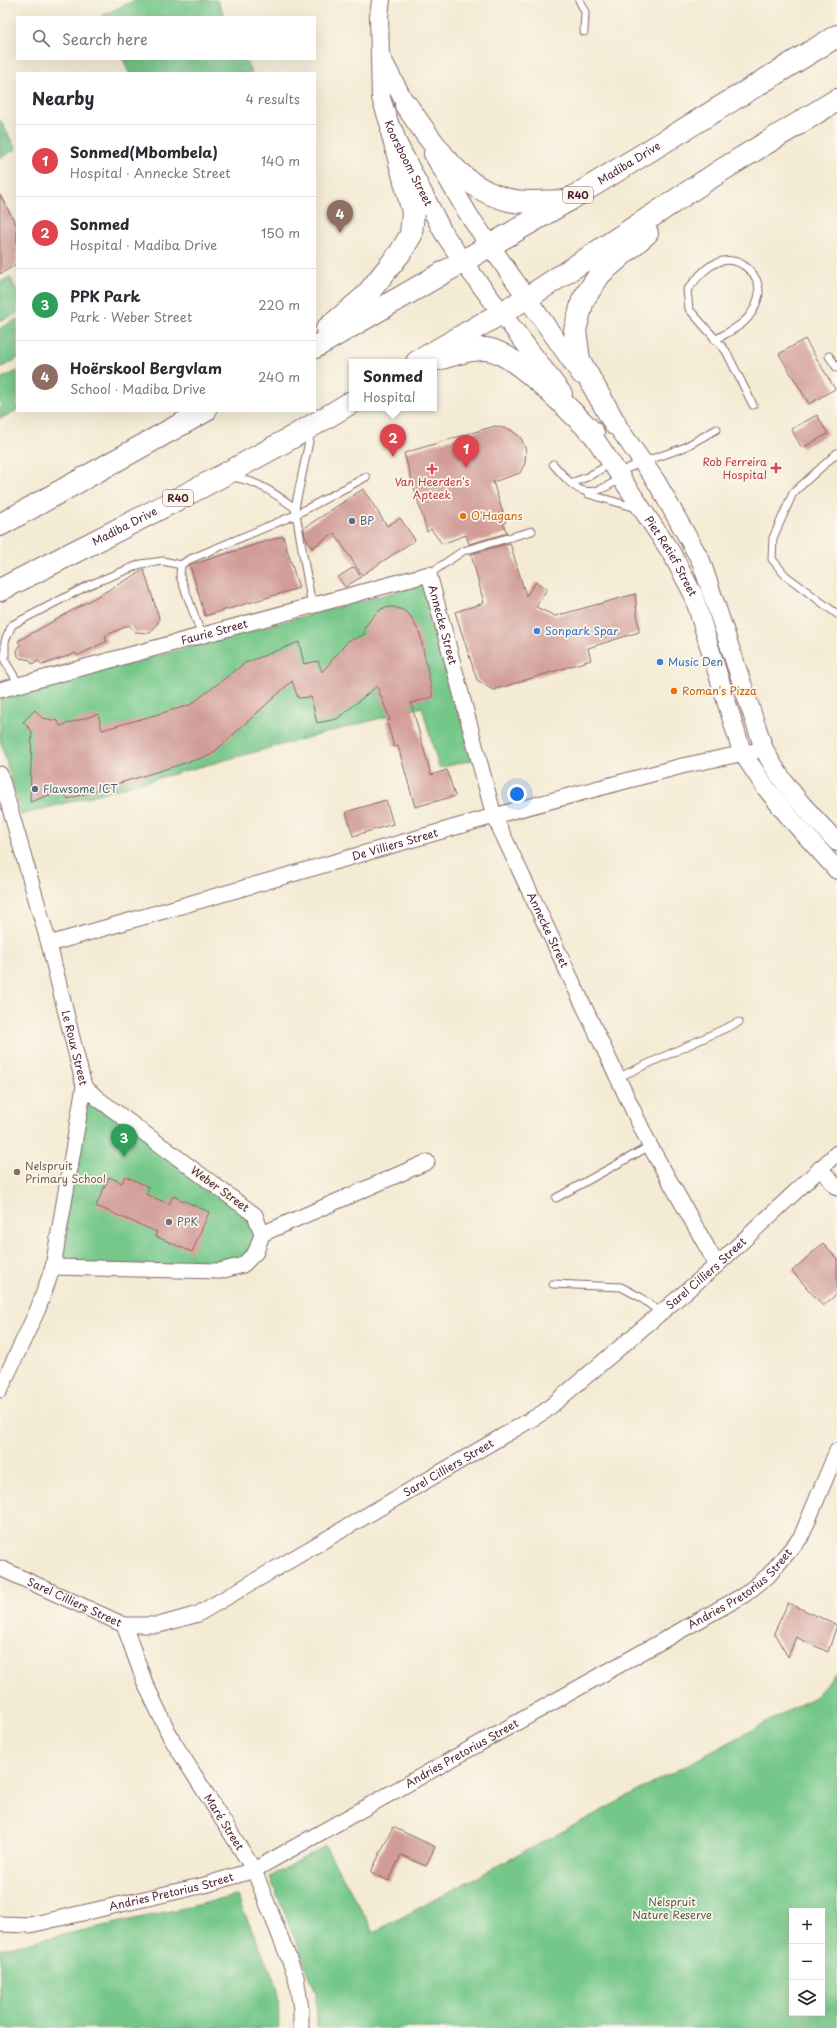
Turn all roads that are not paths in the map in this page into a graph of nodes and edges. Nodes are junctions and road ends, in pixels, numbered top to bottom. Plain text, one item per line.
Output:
1 (381, 0) edge
2 (579, 0) edge
3 (584, 32) dead end
4 (837, 36) edge
5 (380, 56) junction
6 (837, 100) edge
7 (406, 105) junction
8 (392, 132) junction
9 (722, 170) junction
10 (567, 201) junction
11 (491, 246) junction
12 (463, 262) junction
13 (527, 298) junction
14 (500, 313) junction
15 (316, 338) edge
16 (715, 340) junction
17 (316, 346) edge
18 (829, 356) dead end
19 (422, 359) edge
20 (437, 359) edge
21 (837, 368) edge
22 (349, 404) edge
23 (753, 404) dead end
24 (203, 412) edge
25 (615, 424) junction
26 (312, 426) junction
27 (717, 428) dead end
28 (593, 433) junction
29 (837, 453) edge
30 (643, 462) junction
31 (553, 464) dead end
32 (618, 471) junction
33 (221, 476) junction
34 (366, 477) dead end
35 (571, 483) junction
36 (585, 493) junction
37 (643, 510) junction
38 (295, 512) junction
39 (0, 525) edge
40 (532, 531) dead end
41 (181, 565) junction
42 (429, 574) junction
43 (3, 591) edge
44 (312, 606) junction
45 (837, 614) edge
46 (202, 636) junction
47 (19, 684) junction
48 (0, 690) edge
49 (764, 749) junction
50 (742, 752) junction
51 (0, 774) edge
52 (494, 816) junction
53 (837, 842) edge
54 (837, 870) edge
55 (49, 944) junction
56 (739, 1022) dead end
57 (617, 1078) junction
58 (84, 1086) junction
59 (650, 1146) junction
60 (837, 1153) edge
61 (427, 1162) dead end
62 (820, 1168) junction
63 (837, 1188) edge
64 (556, 1198) dead end
65 (262, 1234) junction
66 (717, 1265) junction
67 (53, 1266) junction
68 (553, 1284) dead end
69 (661, 1313) junction
70 (0, 1390) edge
71 (837, 1451) edge
72 (0, 1568) edge
73 (124, 1625) junction
74 (254, 1870) junction
75 (0, 1924) edge
76 (301, 2028) edge

1 - 5 street, Koorsboom Street
2 - 3 lane
4 - 10 main road, Madiba Drive / R40
5 - 7 street, Koorsboom Street
5 - 8 street, Koorsboom Street
6 - 9 main road
7 - 10 main road
7 - 11 street, Koorsboom Street
8 - 12 street, Koorsboom Street
8 - 15 main road
9 - 13 main road
9 - 25 main road
10 - 11 main road, Madiba Drive / R40
11 - 12 main road, Madiba Drive / R40
11 - 13 street, Piet Retief Street
12 - 14 street, Piet Retief Street
12 - 17 main road, Madiba Drive / R40
13 - 14 main road
13 - 25 street, Piet Retief Street
14 - 19 main road
14 - 28 street, Piet Retief Street
16 - 16 lane
16 - 23 lane
18 - 21 lane
20 - 28 main road
22 - 26 main road, Madiba Drive / R40
24 - 39 main road
25 - 30 street, Piet Retief Street
26 - 33 main road, Madiba Drive / R40
26 - 38 lane
27 - 30 lane
28 - 32 street, Piet Retief Street
29 - 45 lane
30 - 32 lane
30 - 49 street, Piet Retief Street
31 - 35 lane
32 - 35 lane
32 - 36 lane
32 - 37 street, Piet Retief Street
33 - 38 lane
33 - 43 main road, Madiba Drive / R40
34 - 38 lane
35 - 36 lane
36 - 37 lane
37 - 50 street, Piet Retief Street
38 - 41 lane
38 - 44 lane
40 - 42 lane
41 - 46 lane
41 - 47 lane
42 - 44 street, Faurie Street
42 - 52 street, Annecke Street
44 - 46 street, Faurie Street
46 - 47 street, Faurie Street
47 - 48 street, Faurie Street
49 - 50 street, De Villiers Street
49 - 53 street, Piet Retief Street
50 - 52 street, De Villiers Street
50 - 54 street, Piet Retief Street
51 - 55 street, Le Roux Street
52 - 55 street, De Villiers Street
52 - 57 street, Annecke Street
55 - 58 street, Le Roux Street
56 - 57 lane
57 - 59 street, Annecke Street
58 - 65 street, Weber Street
58 - 67 street, Le Roux Street
59 - 64 lane
59 - 66 street, Annecke Street
60 - 62 street, Sarel Cilliers Street
61 - 65 street
62 - 63 street
62 - 66 street, Sarel Cilliers Street
65 - 67 street
66 - 69 street, Sarel Cilliers Street
67 - 70 street, Le Roux Street
68 - 69 lane
69 - 73 street, Sarel Cilliers Street
71 - 74 street, Andries Pretorius Street
72 - 73 street, Sarel Cilliers Street
73 - 74 street, Maré Street
74 - 75 street, Andries Pretorius Street
74 - 76 street, Maré Street

